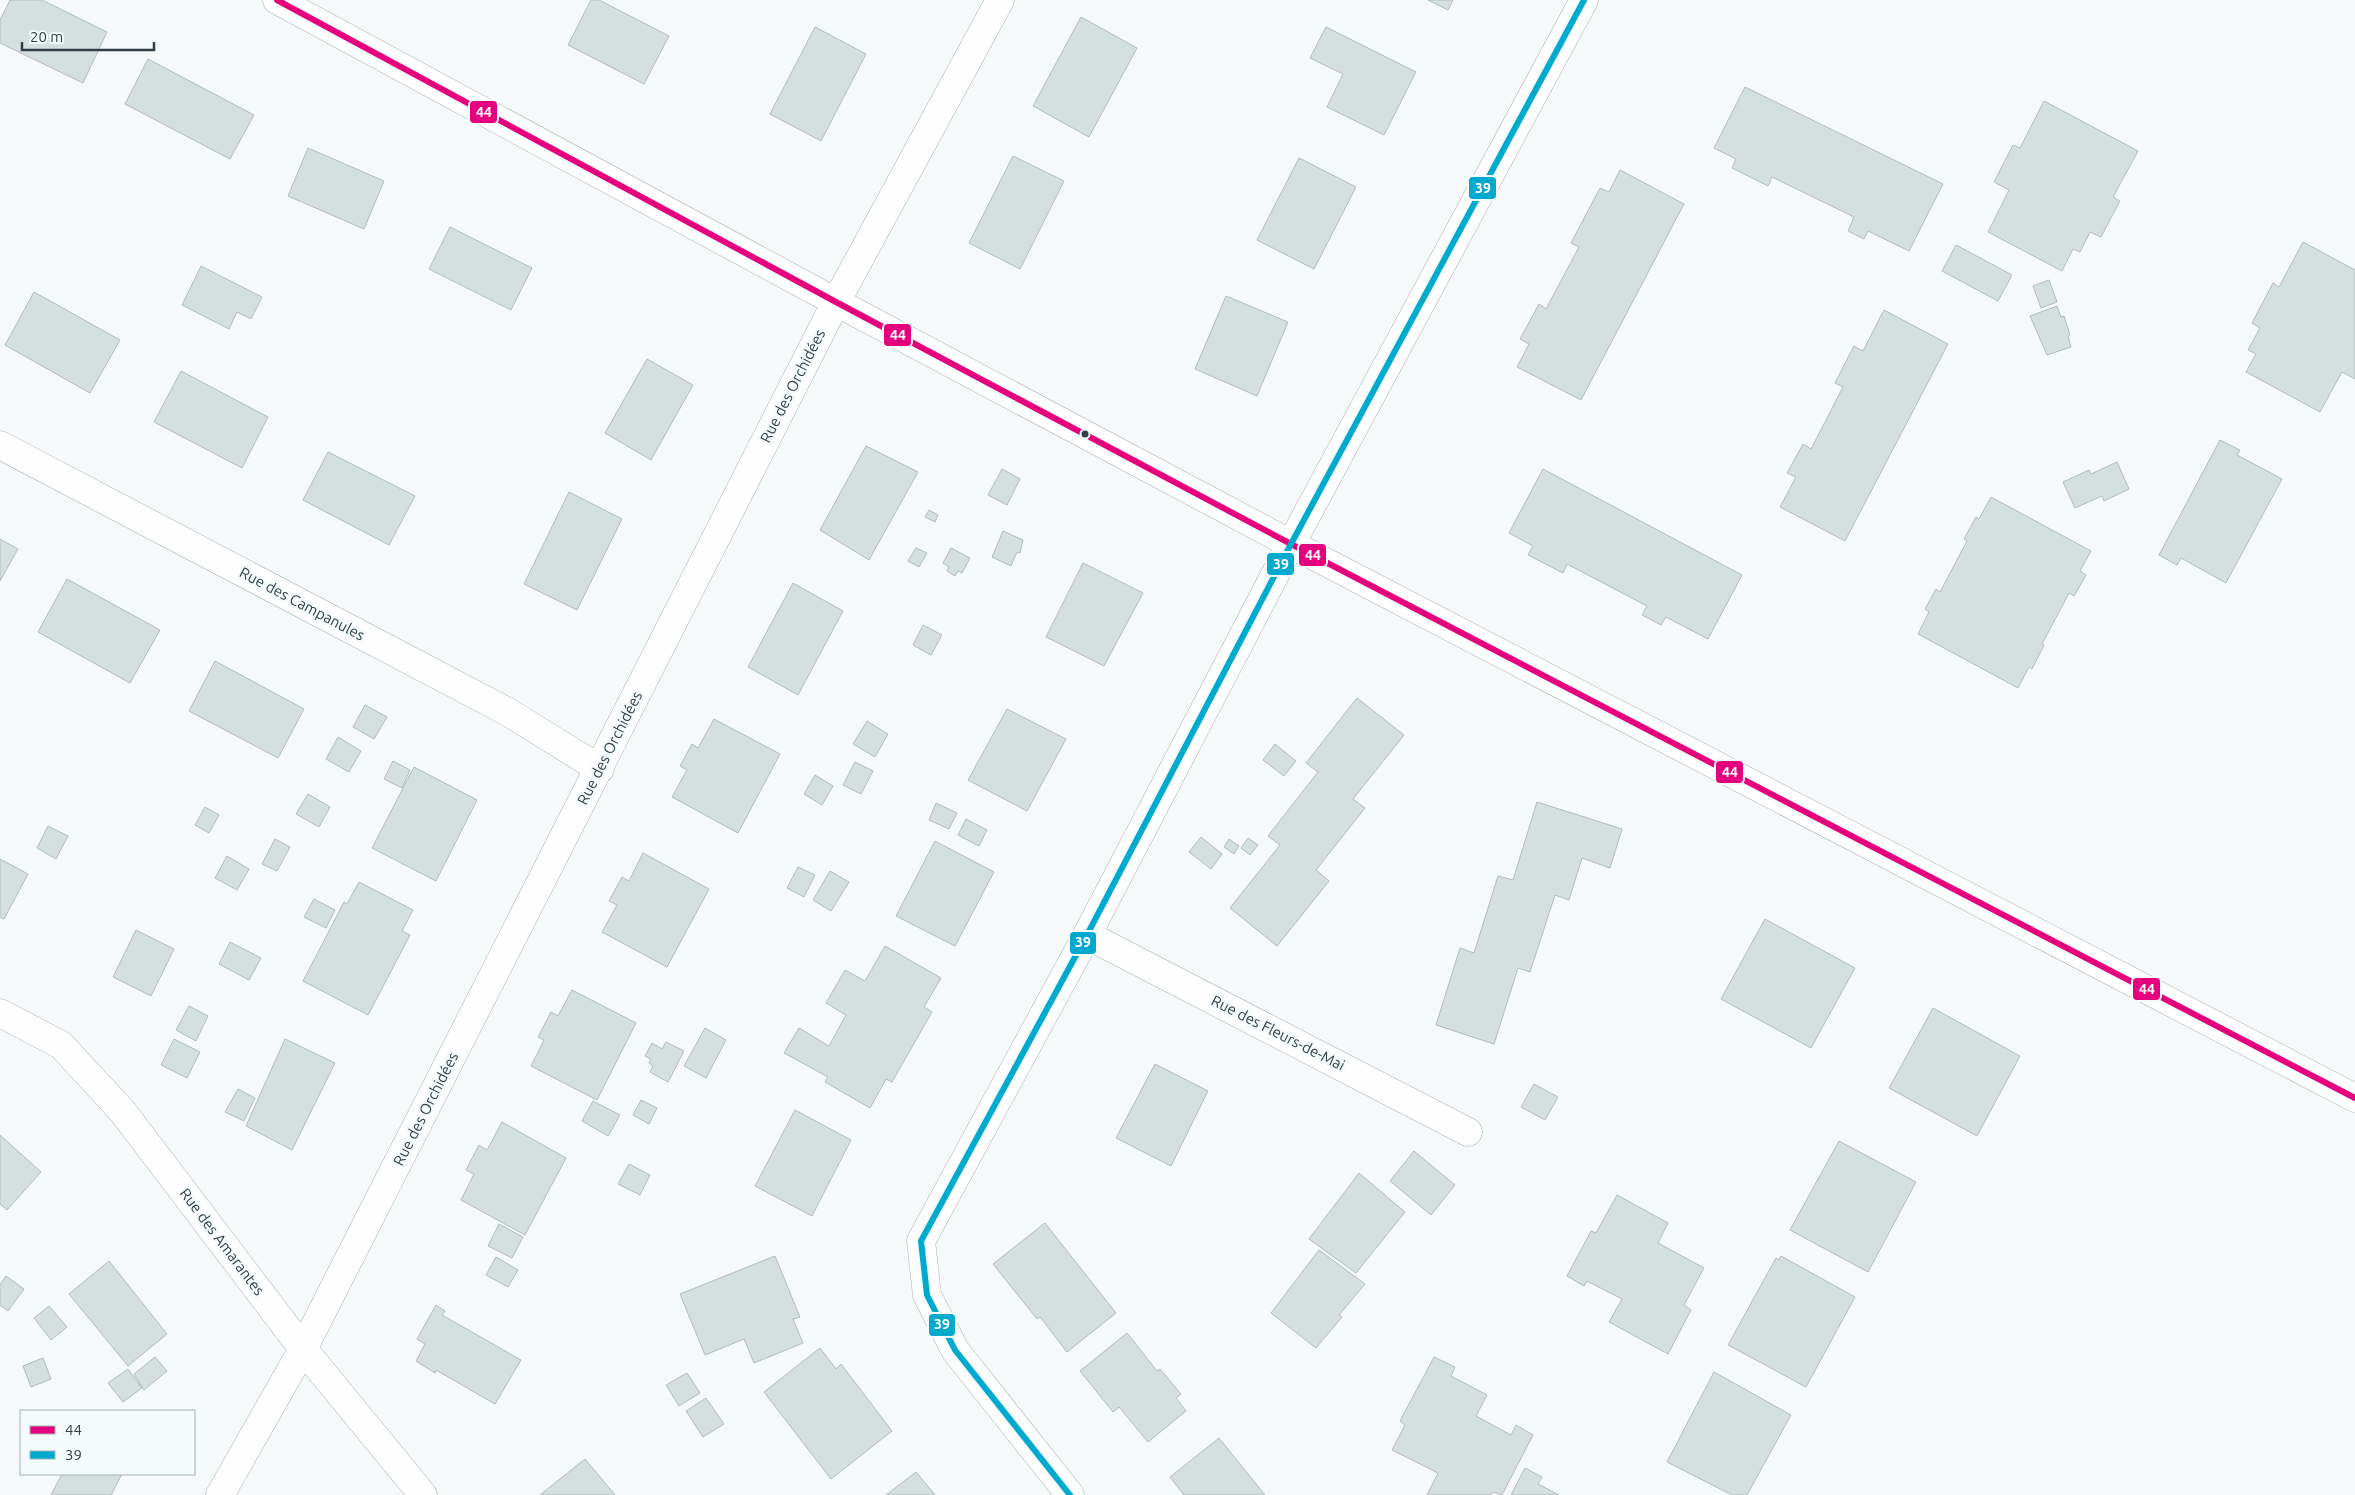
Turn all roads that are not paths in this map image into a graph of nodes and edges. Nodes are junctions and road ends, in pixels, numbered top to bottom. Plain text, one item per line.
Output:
1 (277, 0) edge
2 (1000, 0) edge
3 (1584, 0) edge
4 (836, 302) junction
5 (0, 446) edge
6 (1291, 544) junction
7 (600, 769) junction
8 (1087, 935) junction
9 (0, 1013) edge
10 (2355, 1098) edge
11 (1468, 1132) dead end
12 (303, 1350) junction
13 (220, 1495) edge
14 (423, 1495) edge
15 (1070, 1495) edge

1 - 4 street
2 - 4 street, Rue des Orchidées
3 - 6 street
4 - 6 street
4 - 7 street, Rue des Orchidées
5 - 7 street, Rue des Campanules
6 - 8 street
6 - 10 street
7 - 12 street, Rue des Orchidées
8 - 11 street, Rue des Fleurs-de-Mai
8 - 15 street
9 - 12 street, Rue des Amarantes
12 - 13 street, Rue des Orchidées
12 - 14 street, Rue des Amarantes

